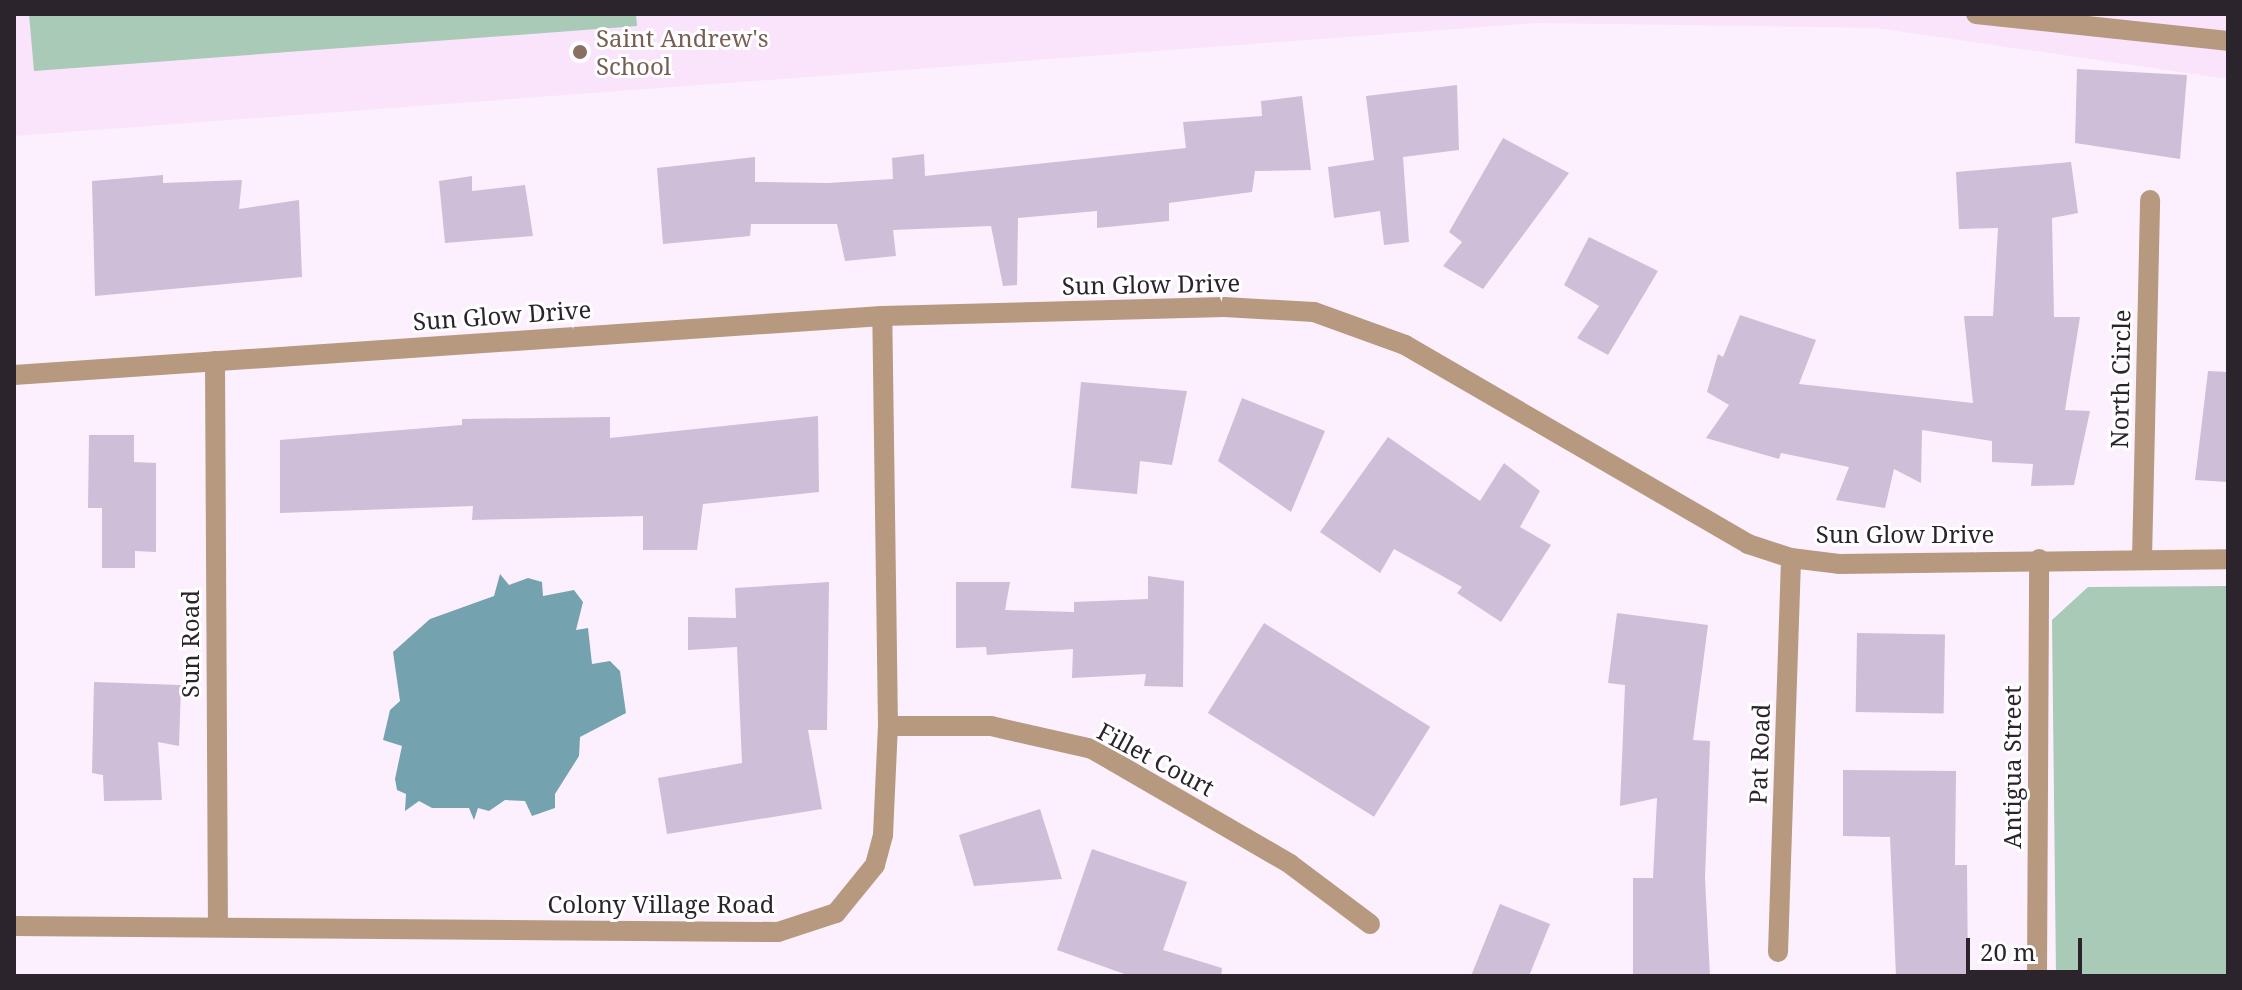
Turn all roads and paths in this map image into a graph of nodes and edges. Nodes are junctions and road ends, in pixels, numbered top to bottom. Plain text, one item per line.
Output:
1 (1976, 14) edge
2 (2228, 41) edge
3 (2150, 200) dead end
4 (882, 316) junction
5 (215, 361) junction
6 (14, 375) edge
7 (1791, 558) junction
8 (2039, 559) junction
9 (2142, 559) junction
10 (2228, 559) edge
11 (888, 726) junction
12 (1370, 924) dead end
13 (14, 926) edge
14 (218, 927) junction
15 (1778, 952) dead end
16 (2037, 976) edge

1 - 2 street
3 - 9 street, North Circle
4 - 5 street, Sun Glow Drive
4 - 7 street, Sun Glow Drive
4 - 11 street, Colony Village Road
5 - 6 street, Sun Glow Drive
5 - 14 street, Sun Road
7 - 8 street, Sun Glow Drive
7 - 15 street, Pat Road
8 - 9 street, Sun Glow Drive
8 - 16 street, Antigua Street
9 - 10 street, Sun Glow Drive
11 - 12 street, Fillet Court
11 - 14 street, Colony Village Road
13 - 14 street, Colony Village Road

